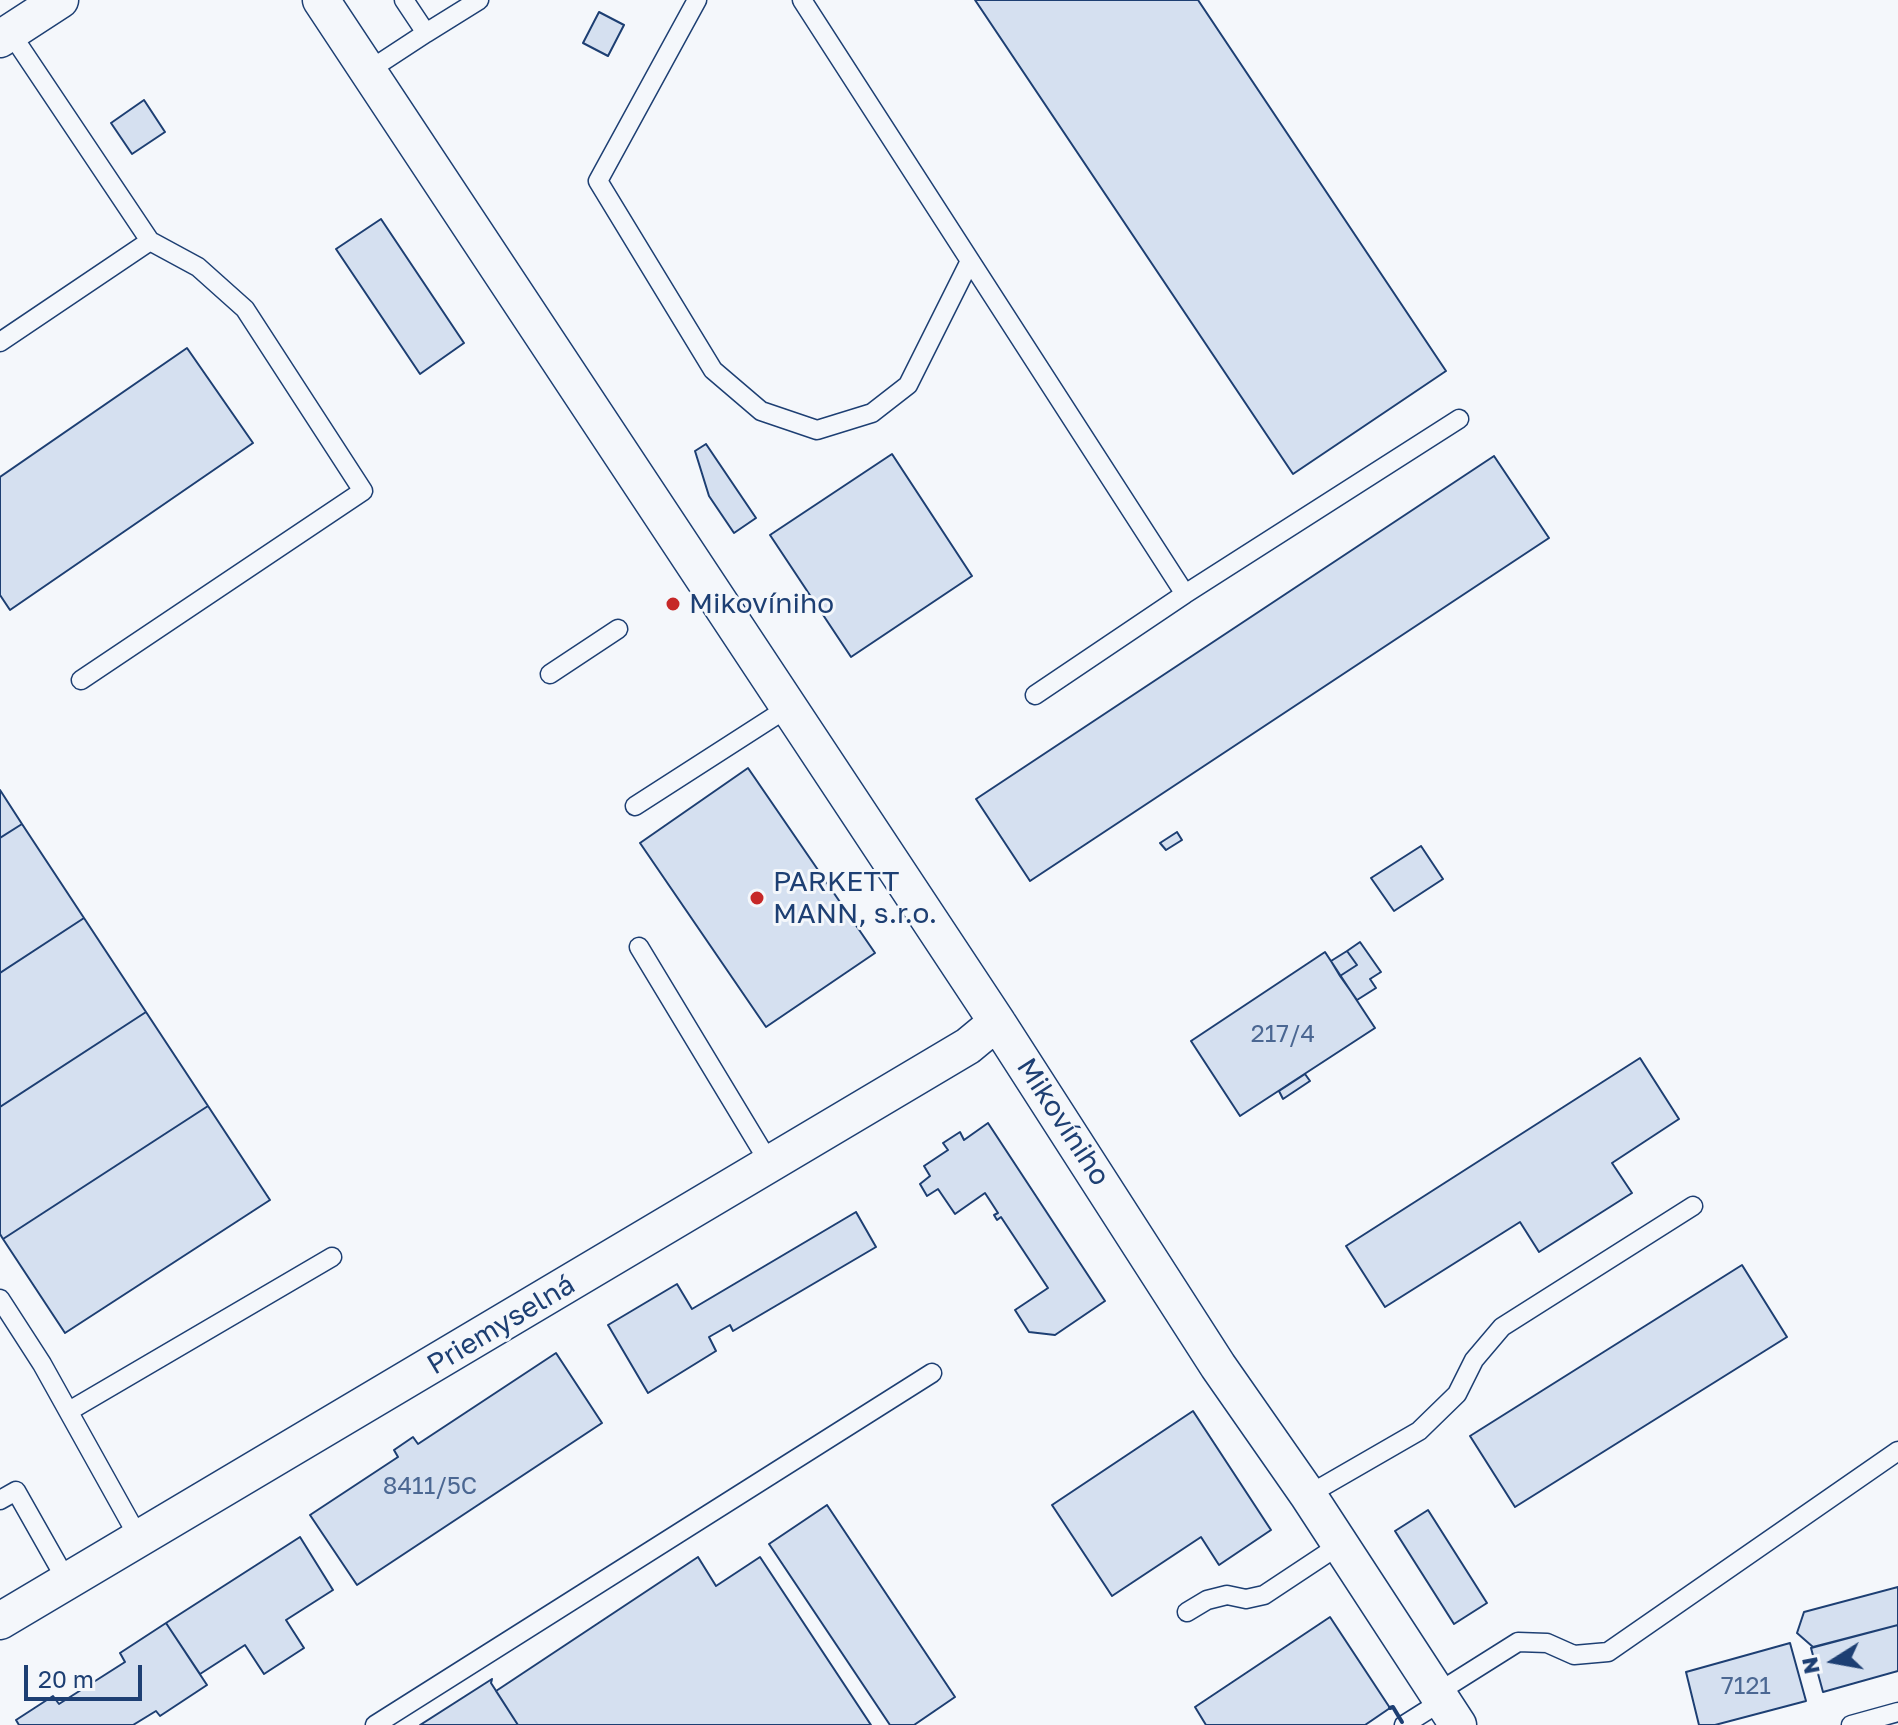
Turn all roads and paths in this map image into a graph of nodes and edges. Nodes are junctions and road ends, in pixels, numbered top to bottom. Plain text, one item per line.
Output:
1 (60, 0) edge
2 (321, 0) edge
3 (404, 0) edge
4 (479, 0) edge
5 (697, 0) edge
6 (802, 0) edge
7 (426, 33) junction
8 (5, 36) edge
9 (368, 71) junction
10 (150, 241) junction
11 (970, 261) junction
12 (0, 342) edge
13 (1459, 419) dead end
14 (1185, 594) junction
15 (618, 629) dead end
16 (550, 674) dead end
17 (81, 680) dead end
18 (1035, 695) dead end
19 (789, 707) junction
20 (635, 806) dead end
21 (639, 947) dead end
22 (997, 1022) junction
23 (770, 1164) junction
24 (1693, 1206) dead end
25 (332, 1257) dead end
26 (0, 1299) edge
27 (932, 1373) dead end
28 (69, 1411) junction
29 (1898, 1451) edge
30 (1308, 1495) junction
31 (0, 1500) edge
32 (140, 1540) junction
33 (1341, 1544) junction
34 (68, 1583) junction
35 (1187, 1612) dead end
36 (0, 1621) edge
37 (1446, 1707) edge
38 (1898, 1712) edge
39 (375, 1725) edge
40 (1404, 1725) edge
41 (1851, 1725) edge

1 - 8 street
2 - 9 street, Mikovíniho
3 - 7 lane
4 - 7 lane
5 - 11 lane
6 - 11 lane
7 - 9 lane
8 - 10 lane
9 - 19 street, Mikovíniho
10 - 12 lane
10 - 17 lane
11 - 14 lane
13 - 14 lane
14 - 18 lane
15 - 16 lane
19 - 20 lane
19 - 22 street, Mikovíniho
21 - 23 lane
22 - 23 street, Priemyselná
22 - 30 street, Mikovíniho
23 - 32 street, Priemyselná
24 - 30 lane
25 - 28 lane
26 - 28 lane
27 - 39 lane
28 - 32 lane
29 - 37 lane
30 - 33 street, Mikovíniho
31 - 34 lane
32 - 34 street, Priemyselná
33 - 35 lane
33 - 37 street, Mikovíniho
34 - 36 street, Priemyselná
37 - 40 lane
38 - 41 lane

